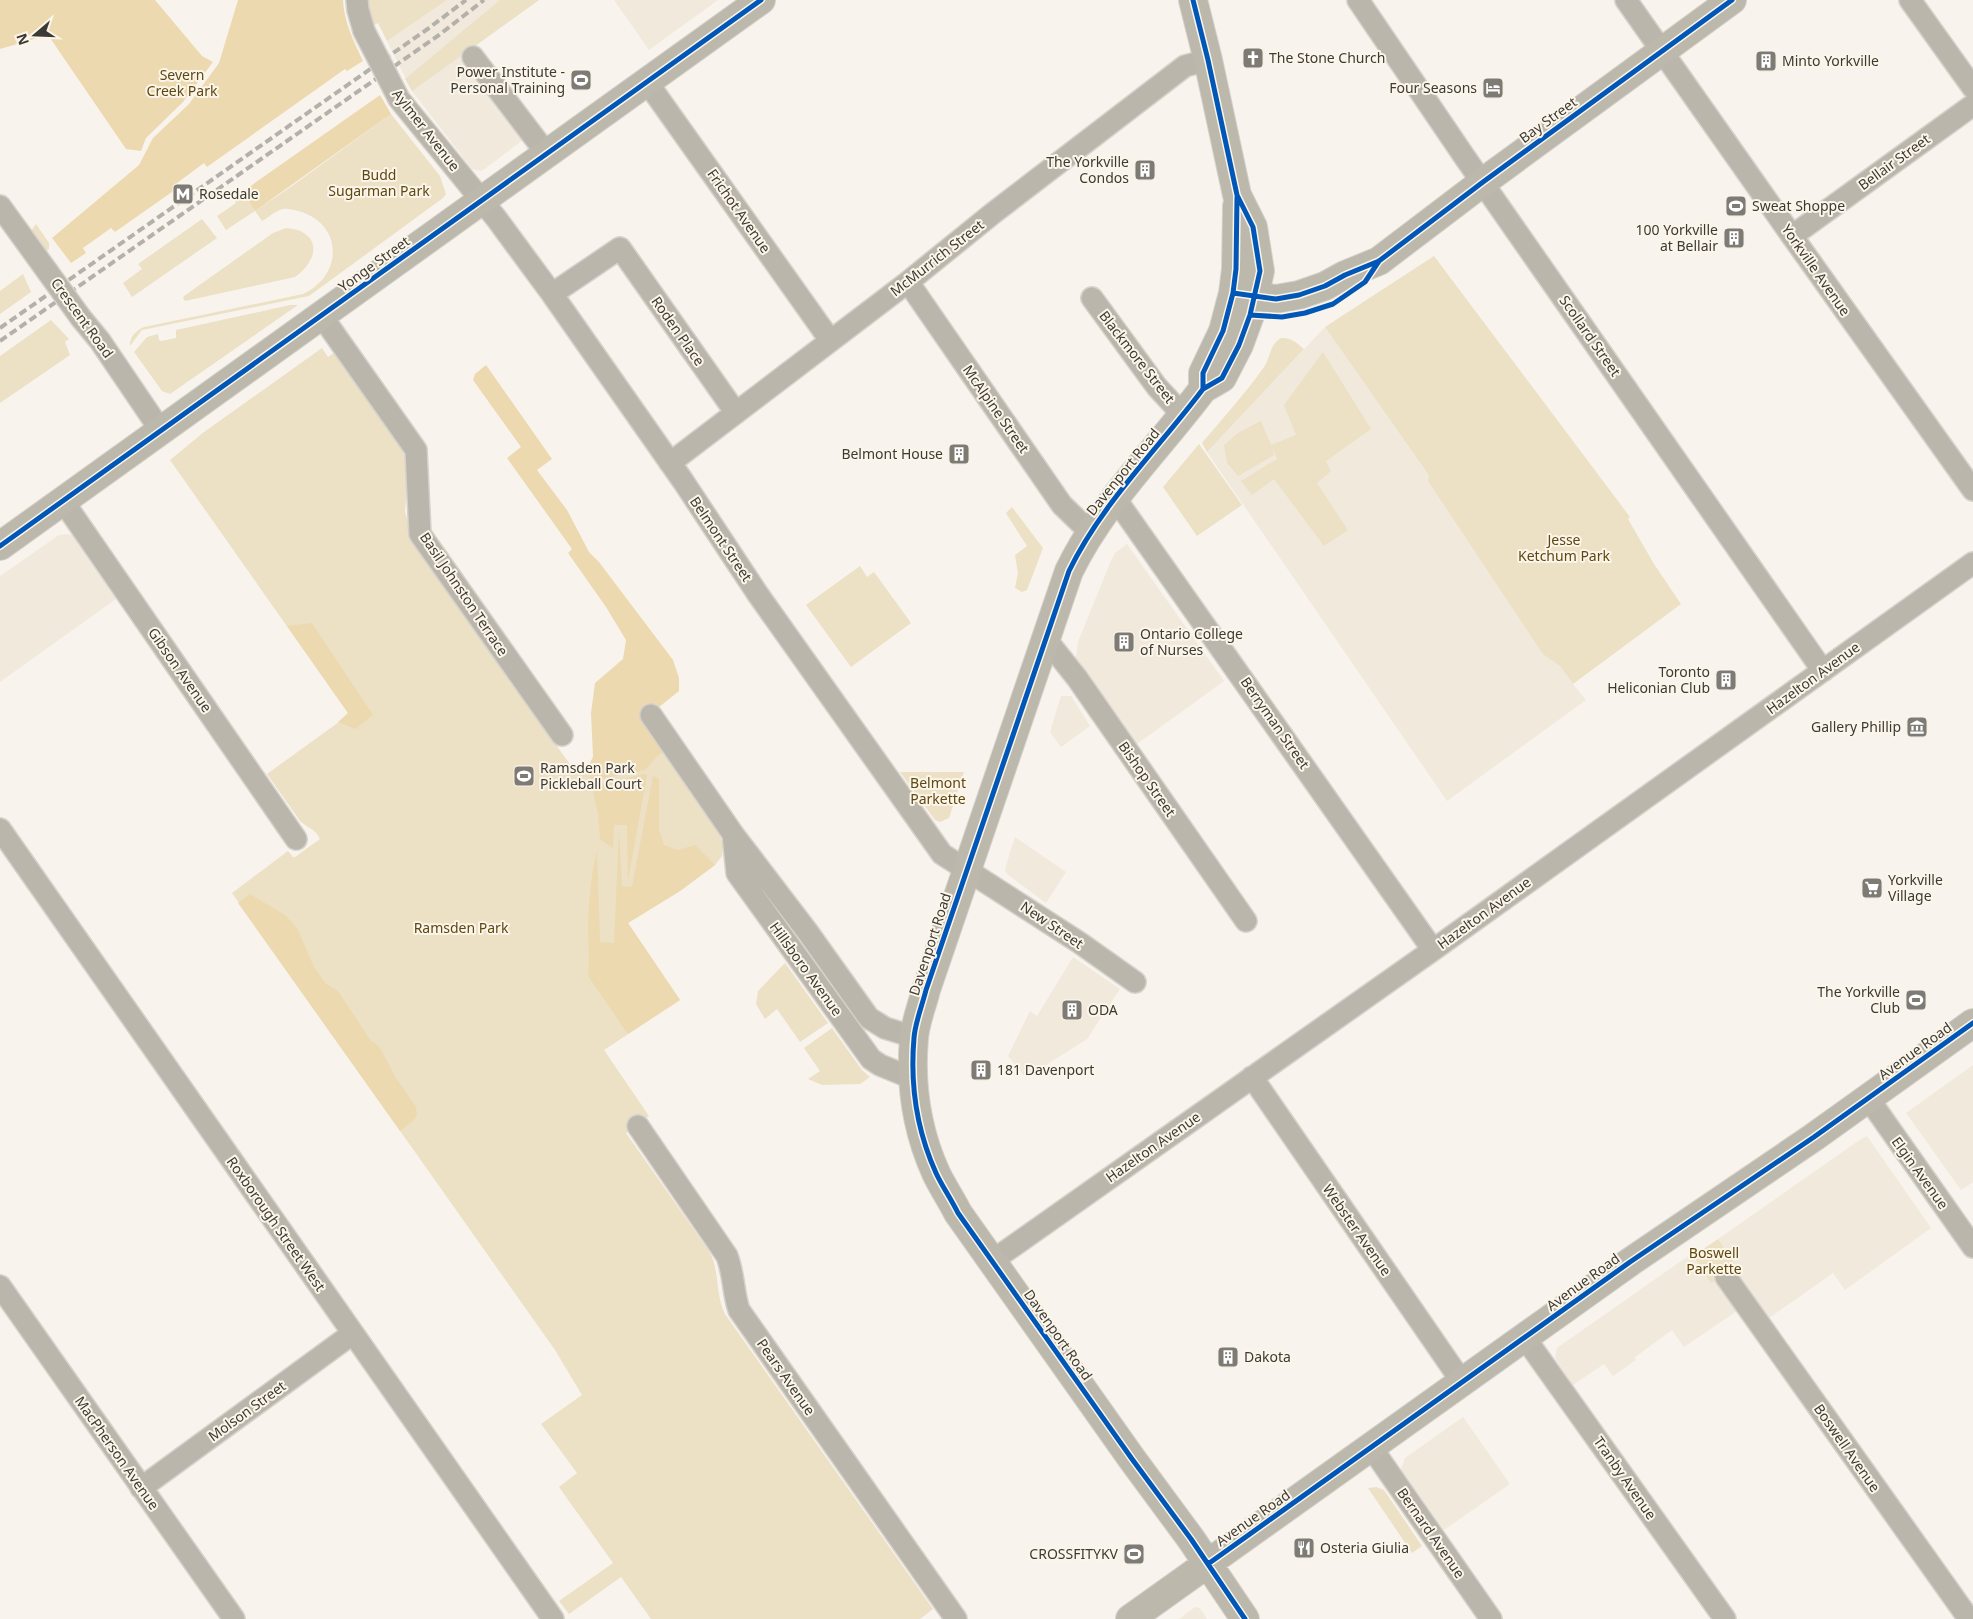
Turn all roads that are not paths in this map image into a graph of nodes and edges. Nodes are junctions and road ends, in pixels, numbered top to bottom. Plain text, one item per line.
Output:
1 (358, 0) edge
2 (762, 0) edge
3 (1193, 0) edge
4 (1358, 0) edge
5 (1626, 0) edge
6 (1732, 0) edge
7 (1910, 0) edge
8 (1662, 51) junction
9 (473, 57) dead end
10 (1208, 60) junction
11 (647, 82) junction
12 (1973, 88) edge
13 (1973, 105) edge
14 (547, 154) junction
15 (1483, 182) junction
16 (482, 201) junction
17 (0, 206) edge
18 (1792, 236) junction
19 (908, 282) junction
20 (552, 294) junction
21 (1092, 298) dead end
22 (1242, 304) junction
23 (321, 316) junction
24 (830, 340) junction
25 (736, 413) junction
26 (1183, 415) junction
27 (161, 431) junction
28 (670, 463) junction
29 (1973, 490) edge
30 (1115, 498) junction
31 (63, 501) junction
32 (1090, 532) junction
33 (0, 546) edge
34 (1973, 562) edge
35 (1046, 638) junction
36 (1823, 671) junction
37 (651, 715) dead end
38 (562, 735) dead end
39 (0, 828) edge
40 (733, 834) junction
41 (296, 838) dead end
42 (968, 870) junction
43 (1246, 921) dead end
44 (1433, 950) junction
45 (1135, 982) dead end
46 (1973, 1023) edge
47 (914, 1037) junction
48 (1252, 1077) junction
49 (914, 1079) junction
50 (1868, 1098) junction
51 (638, 1126) dead end
52 (1973, 1247) edge
53 (992, 1260) junction
54 (1726, 1277) dead end
55 (0, 1286) edge
56 (352, 1334) junction
57 (1525, 1338) junction
58 (1462, 1382) junction
59 (1371, 1448) junction
60 (141, 1488) junction
61 (1208, 1564) junction
62 (234, 1619) edge
63 (553, 1619) edge
64 (956, 1619) edge
65 (1130, 1619) edge
66 (1245, 1619) edge
67 (1491, 1619) edge
68 (1725, 1619) edge
69 (1969, 1619) edge

1 - 16 street, Aylmer Avenue, bridge
2 - 11 main road, Yonge Street
3 - 10 main road, Davenport Road
4 - 15 street, Scollard Street
5 - 8 street, Yorkville Avenue
6 - 8 main road, Bay Street
7 - 12 street
8 - 15 main road, Bay Street
8 - 18 street, Yorkville Avenue
9 - 14 street
10 - 19 street, McMurrich Street
10 - 22 main road, Davenport Road
11 - 14 main road, Yonge Street
11 - 24 street, Frichot Avenue
13 - 18 street, Bellair Street
14 - 16 main road, Yonge Street
15 - 22 main road, Bay Street
15 - 36 street, Scollard Street
16 - 20 street, Belmont Street
16 - 23 main road, Yonge Street
17 - 27 street, Crescent Road, bridge
18 - 29 street, Yorkville Avenue
19 - 24 street, McMurrich Street
19 - 32 street, McAlpine Street
20 - 25 street, Roden Place
20 - 28 street, Belmont Street
21 - 26 street, Blackmore Street
22 - 26 main road, Davenport Road
23 - 27 main road, Yonge Street
23 - 38 street, Basil Johnston Terrace
24 - 25 street, McMurrich Street
25 - 28 street, McMurrich Street
26 - 30 main road, Davenport Road
27 - 31 main road, Yonge Street
28 - 42 street, Belmont Street
30 - 32 main road, Davenport Road
30 - 44 street, Berryman Street
31 - 33 main road, Yonge Street
31 - 41 street, Gibson Avenue
32 - 35 main road, Davenport Road
34 - 36 street, Hazelton Avenue
35 - 42 main road, Davenport Road
35 - 43 street, Bishop Street
36 - 44 street, Hazelton Avenue
37 - 40 street, Hillsboro Avenue
39 - 56 street, Roxborough Street West
40 - 47 street, Hillsboro Avenue
40 - 49 street, Hillsboro Avenue
42 - 45 street, New Street
42 - 47 main road, Davenport Road
44 - 48 street, Hazelton Avenue
46 - 50 main road, Avenue Road
47 - 49 main road, Davenport Road
48 - 53 street, Hazelton Avenue
48 - 58 street, Webster Avenue
49 - 53 main road, Davenport Road
50 - 52 street, Elgin Avenue
50 - 57 main road, Avenue Road
51 - 64 street, Pears Avenue
53 - 61 main road, Davenport Road
54 - 69 street, Boswell Avenue
55 - 60 street, MacPherson Avenue
56 - 60 street, Molson Street
56 - 63 street, Roxborough Street West
57 - 58 main road, Avenue Road
57 - 68 street, Tranby Avenue
58 - 59 main road, Avenue Road
59 - 61 main road, Avenue Road
59 - 67 street, Bernard Avenue
60 - 62 street, MacPherson Avenue
61 - 65 main road, Avenue Road
61 - 66 main road, Davenport Road

